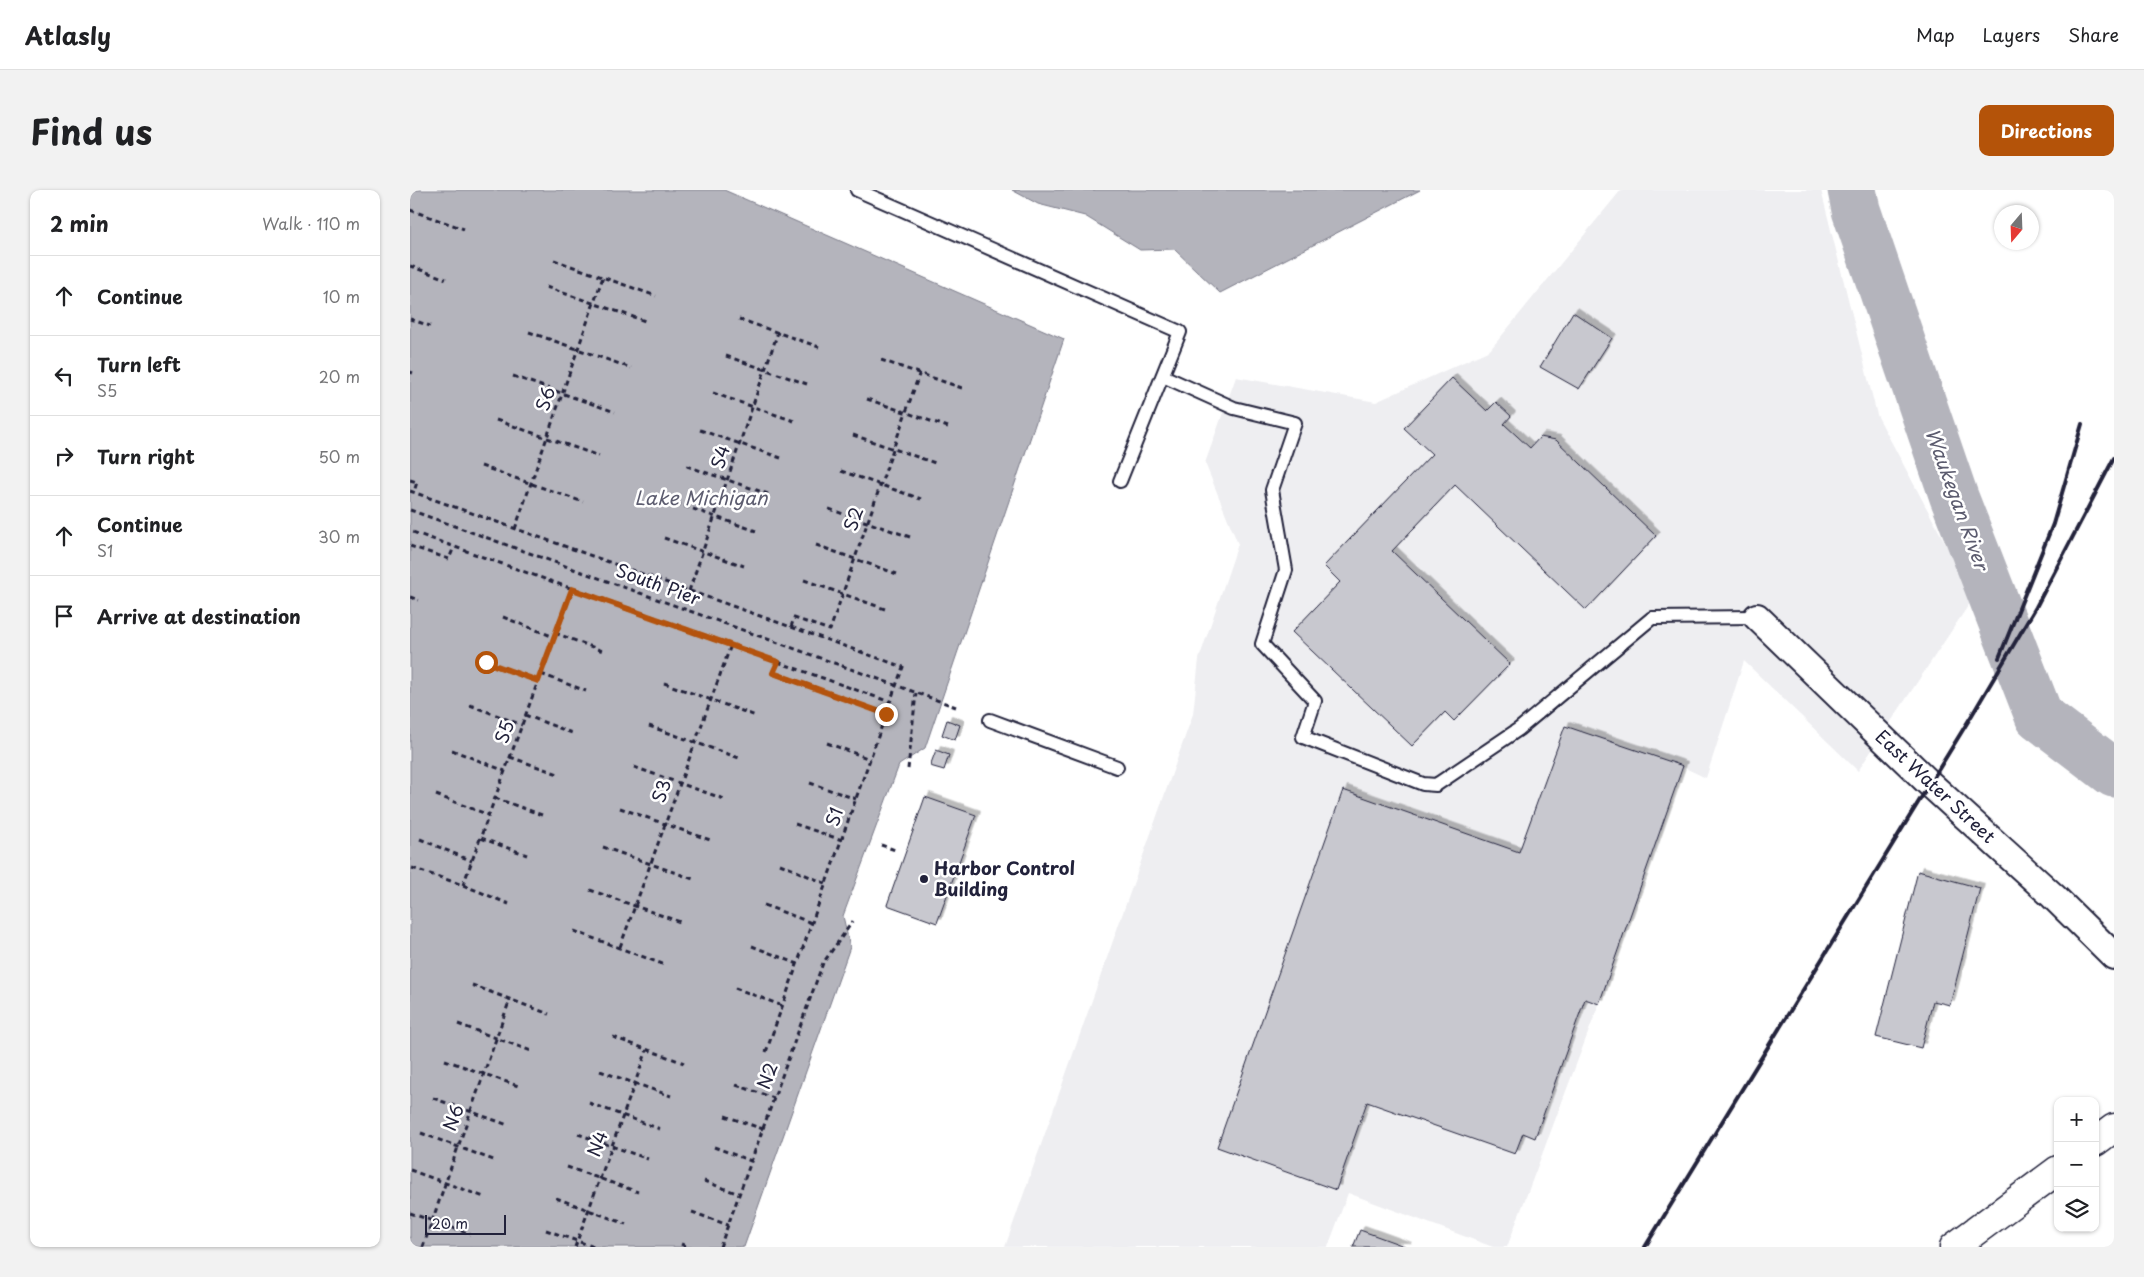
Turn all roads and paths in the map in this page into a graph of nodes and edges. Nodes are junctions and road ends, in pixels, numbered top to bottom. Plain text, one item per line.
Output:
1 (857, 190) edge
2 (410, 210) edge
3 (464, 229) dead end
4 (554, 260) dead end
5 (410, 266) edge
6 (446, 278) dead end
7 (604, 278) junction
8 (546, 287) dead end
9 (656, 296) dead end
10 (594, 303) junction
11 (410, 319) edge
12 (739, 319) dead end
13 (648, 322) dead end
14 (430, 326) dead end
15 (529, 332) dead end
16 (778, 332) junction
17 (819, 346) dead end
18 (578, 349) junction
19 (726, 356) dead end
20 (881, 360) dead end
21 (631, 368) dead end
22 (766, 369) junction
23 (920, 372) junction
24 (513, 376) dead end
25 (1163, 376) junction
26 (807, 384) dead end
27 (962, 388) dead end
28 (713, 393) dead end
29 (563, 394) junction
30 (867, 399) dead end
31 (753, 406) junction
32 (615, 412) dead end
33 (906, 412) junction
34 (496, 420) dead end
35 (794, 421) dead end
36 (948, 428) dead end
37 (700, 430) dead end
38 (854, 435) dead end
39 (547, 439) junction
40 (740, 443) junction
41 (893, 449) junction
42 (599, 456) dead end
43 (781, 458) dead end
44 (935, 463) dead end
45 (481, 466) dead end
46 (687, 466) dead end
47 (841, 471) dead end
48 (728, 479) junction
49 (410, 480) edge
50 (1120, 480) dead end
51 (531, 483) junction
52 (880, 485) junction
53 (412, 492) edge
54 (768, 494) dead end
55 (921, 500) dead end
56 (583, 502) dead end
57 (676, 503) dead end
58 (829, 508) dead end
59 (410, 510) edge
60 (715, 517) junction
61 (867, 522) junction
62 (516, 529) junction
63 (410, 531) edge
64 (756, 531) dead end
65 (910, 537) dead end
66 (664, 538) dead end
67 (816, 545) dead end
68 (410, 546) edge
69 (454, 547) junction
70 (702, 552) junction
71 (855, 559) junction
72 (744, 566) dead end
73 (897, 574) dead end
74 (804, 580) dead end
75 (572, 589) junction
76 (689, 590) junction
77 (842, 594) junction
78 (410, 597) edge
79 (419, 600) dead end
80 (885, 608) dead end
81 (503, 617) dead end
82 (1757, 617) joint
83 (791, 627) junction
84 (554, 635) junction
85 (731, 645) junction
86 (603, 651) dead end
87 (486, 662) dead end
88 (778, 662) junction
89 (540, 674) junction
90 (538, 681) junction
91 (664, 683) dead end
92 (896, 686) junction
93 (586, 691) dead end
94 (916, 693) junction
95 (710, 700) junction
96 (470, 705) dead end
97 (956, 706) dead end
98 (525, 716) junction
99 (756, 716) dead end
100 (990, 720) dead end
101 (522, 725) junction
102 (649, 726) dead end
103 (572, 733) dead end
104 (695, 743) junction
105 (827, 743) dead end
106 (452, 750) dead end
107 (510, 757) junction
108 (742, 759) dead end
109 (870, 759) junction
110 (634, 767) dead end
111 (1117, 767) dead end
112 (908, 769) dead end
113 (505, 771) junction
114 (558, 774) dead end
115 (680, 783) junction
116 (810, 783) dead end
117 (436, 795) dead end
118 (495, 798) junction
119 (727, 800) dead end
120 (856, 800) junction
121 (620, 808) dead end
122 (489, 815) junction
123 (542, 815) dead end
124 (665, 824) junction
125 (795, 824) dead end
126 (480, 838) junction
127 (420, 839) dead end
128 (842, 840) junction
129 (713, 841) dead end
130 (881, 845) dead end
131 (603, 847) dead end
132 (896, 850) dead end
133 (527, 855) dead end
134 (472, 861) junction
135 (650, 864) junction
136 (780, 864) dead end
137 (412, 868) dead end
138 (696, 880) dead end
139 (826, 884) junction
140 (464, 885) junction
141 (590, 890) dead end
142 (509, 904) dead end
143 (764, 905) dead end
144 (635, 906) junction
145 (853, 921) dead end
146 (683, 923) dead end
147 (812, 924) junction
148 (574, 931) dead end
149 (752, 946) dead end
150 (620, 947) junction
151 (2114, 956) edge
152 (798, 964) junction
153 (665, 965) dead end
154 (472, 986) dead end
155 (735, 988) dead end
156 (510, 999) junction
157 (783, 1006) junction
158 (549, 1014) dead end
159 (458, 1024) dead end
160 (613, 1037) dead end
161 (497, 1038) junction
162 (647, 1050) junction
163 (534, 1052) dead end
164 (766, 1052) dead end
165 (445, 1060) dead end
166 (684, 1063) dead end
167 (600, 1071) dead end
168 (484, 1074) junction
169 (635, 1084) junction
170 (736, 1085) dead end
171 (521, 1087) dead end
172 (671, 1096) dead end
173 (433, 1098) dead end
174 (774, 1098) junction
175 (589, 1103) dead end
176 (471, 1112) junction
177 (624, 1115) junction
178 (725, 1116) dead end
179 (508, 1126) dead end
180 (2114, 1128) edge
181 (660, 1129) dead end
182 (763, 1129) junction
183 (421, 1133) dead end
184 (578, 1134) dead end
185 (2099, 1139) edge
186 (458, 1146) junction
187 (612, 1147) junction
188 (714, 1147) dead end
189 (648, 1159) dead end
190 (496, 1161) dead end
191 (752, 1161) junction
192 (567, 1167) dead end
193 (410, 1170) edge
194 (2054, 1173) edge
195 (601, 1178) junction
196 (704, 1181) dead end
197 (445, 1184) junction
198 (638, 1192) dead end
199 (740, 1194) junction
200 (484, 1198) dead end
201 (556, 1198) dead end
202 (589, 1210) junction
203 (692, 1212) dead end
204 (410, 1213) edge
205 (432, 1222) junction
206 (626, 1224) dead end
207 (728, 1225) junction
208 (546, 1230) dead end
209 (470, 1234) dead end
210 (577, 1241) junction
211 (681, 1244) dead end
212 (423, 1247) edge
213 (575, 1247) edge
214 (594, 1247) edge
215 (688, 1247) edge
216 (720, 1247) edge
217 (1954, 1247) edge

1 - 25 lane
2 - 3 path
4 - 7 path
5 - 6 path
7 - 9 path
7 - 10 path, S6
8 - 10 path
10 - 13 path
10 - 18 path, S6
11 - 14 path
12 - 16 path
15 - 18 path
16 - 17 path
16 - 22 path, S4
18 - 21 path
18 - 29 path, S6
19 - 22 path
20 - 23 path
22 - 26 path
22 - 31 path, S4
23 - 27 path
23 - 33 path, S2
24 - 29 path
25 - 50 lane
25 - 82 lane
28 - 31 path
29 - 32 path
29 - 39 path, S6
30 - 33 path
31 - 35 path
31 - 40 path, S4
33 - 36 path
33 - 41 path, S2
34 - 39 path
37 - 40 path
38 - 41 path
39 - 42 path
39 - 51 path, S6
40 - 43 path
40 - 48 path, S4
41 - 44 path
41 - 52 path, S2
45 - 51 path
46 - 48 path
47 - 52 path
48 - 54 path
48 - 60 path, S4
49 - 53 path
51 - 56 path
51 - 62 path, S6
52 - 55 path
52 - 61 path, S2
53 - 62 path
57 - 60 path
58 - 61 path
59 - 92 path, South Pier
60 - 64 path
60 - 70 path, S4
61 - 65 path
61 - 71 path, S2
62 - 76 path
63 - 69 path
66 - 70 path
67 - 71 path
68 - 69 path
69 - 75 path
70 - 72 path
70 - 76 path, S4
71 - 73 path
71 - 77 path, S2
74 - 77 path
75 - 84 path, S5
75 - 85 path
76 - 83 path
77 - 80 path
77 - 83 path, S2
78 - 79 path
81 - 84 path
82 - 151 street, East Water Street
83 - 92 path
84 - 86 path
84 - 89 path, S5
85 - 88 path
85 - 95 path, S3
87 - 90 path
88 - 92 path
88 - 109 path, S1
89 - 90 path, S5
89 - 93 path
90 - 98 path, S5
91 - 95 path
92 - 94 path, South Pier
94 - 97 path, South Pier
94 - 112 path
95 - 99 path
95 - 104 path, S3
96 - 101 path
98 - 101 path, S5
98 - 103 path
100 - 111 lane
101 - 107 path, S5
102 - 104 path
104 - 108 path
104 - 115 path, S3
105 - 109 path
106 - 113 path
107 - 113 path, S5
107 - 114 path
109 - 120 path, S1
110 - 115 path
113 - 118 path, S5
115 - 119 path
115 - 124 path, S3
116 - 120 path
117 - 122 path
118 - 122 path, S5
118 - 123 path
120 - 128 path, S1
121 - 124 path
122 - 126 path, S5
124 - 129 path
124 - 135 path, S3
125 - 128 path
126 - 133 path
126 - 134 path, S5
127 - 134 path
128 - 139 path, S1
130 - 132 path
131 - 135 path
134 - 140 path, S5
135 - 138 path
135 - 144 path, S3
136 - 139 path
137 - 140 path
139 - 147 path, S1
140 - 142 path
141 - 144 path
143 - 147 path
144 - 146 path
144 - 150 path, S3
145 - 174 path, N2
147 - 152 path, S1
148 - 150 path
149 - 152 path
150 - 153 path
152 - 157 path, S1
154 - 156 path
155 - 157 path
156 - 158 path
156 - 161 path, N6
157 - 164 path, S1
159 - 161 path
160 - 162 path
161 - 163 path
161 - 168 path, N6
162 - 166 path
162 - 169 path, N4
165 - 168 path
167 - 169 path
168 - 171 path
168 - 176 path, N6
169 - 172 path
169 - 177 path, N4
170 - 174 path
173 - 176 path
174 - 182 path, N2
175 - 177 path
176 - 179 path
176 - 186 path, N6
177 - 181 path
177 - 187 path, N4
178 - 182 path
180 - 185 street
182 - 191 path, N2
183 - 186 path
184 - 187 path
186 - 190 path
186 - 197 path, N6
187 - 189 path
187 - 195 path, N4
188 - 191 path
191 - 199 path, N2
192 - 195 path
193 - 197 path
194 - 217 street
195 - 198 path
195 - 202 path, N4
196 - 199 path
197 - 200 path
197 - 205 path, N6
199 - 207 path, N2
201 - 202 path
202 - 206 path
202 - 210 path, N4
203 - 207 path
204 - 205 path
205 - 209 path
205 - 212 path, N6
207 - 216 path, N2
208 - 210 path
210 - 213 path, N4
210 - 214 path
211 - 215 path

